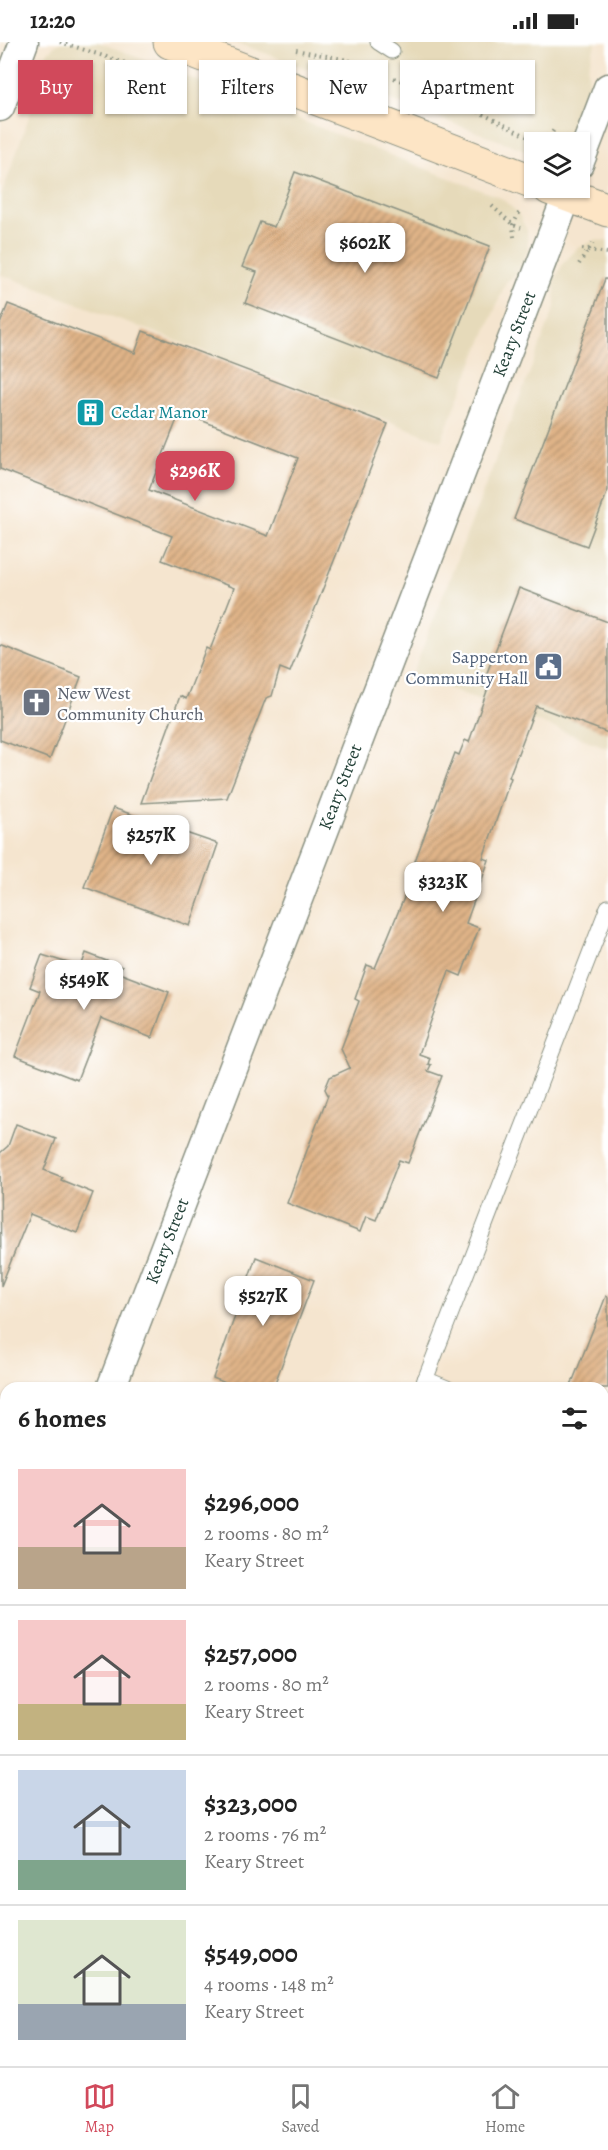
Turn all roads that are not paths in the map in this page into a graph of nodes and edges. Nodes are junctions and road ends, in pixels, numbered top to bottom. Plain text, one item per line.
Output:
1 (24, 42) edge
2 (170, 42) edge
3 (378, 42) edge
4 (392, 51) dead end
5 (608, 88) edge
6 (0, 107) edge
7 (590, 135) edge
8 (524, 178) edge
9 (559, 198) edge
10 (580, 198) edge
11 (608, 210) edge
12 (608, 907) edge
13 (113, 1382) edge
14 (423, 1382) edge

1 - 6 street
2 - 8 street
3 - 4 lane
5 - 7 street
9 - 13 street, Keary Street
10 - 11 street
12 - 14 lane

